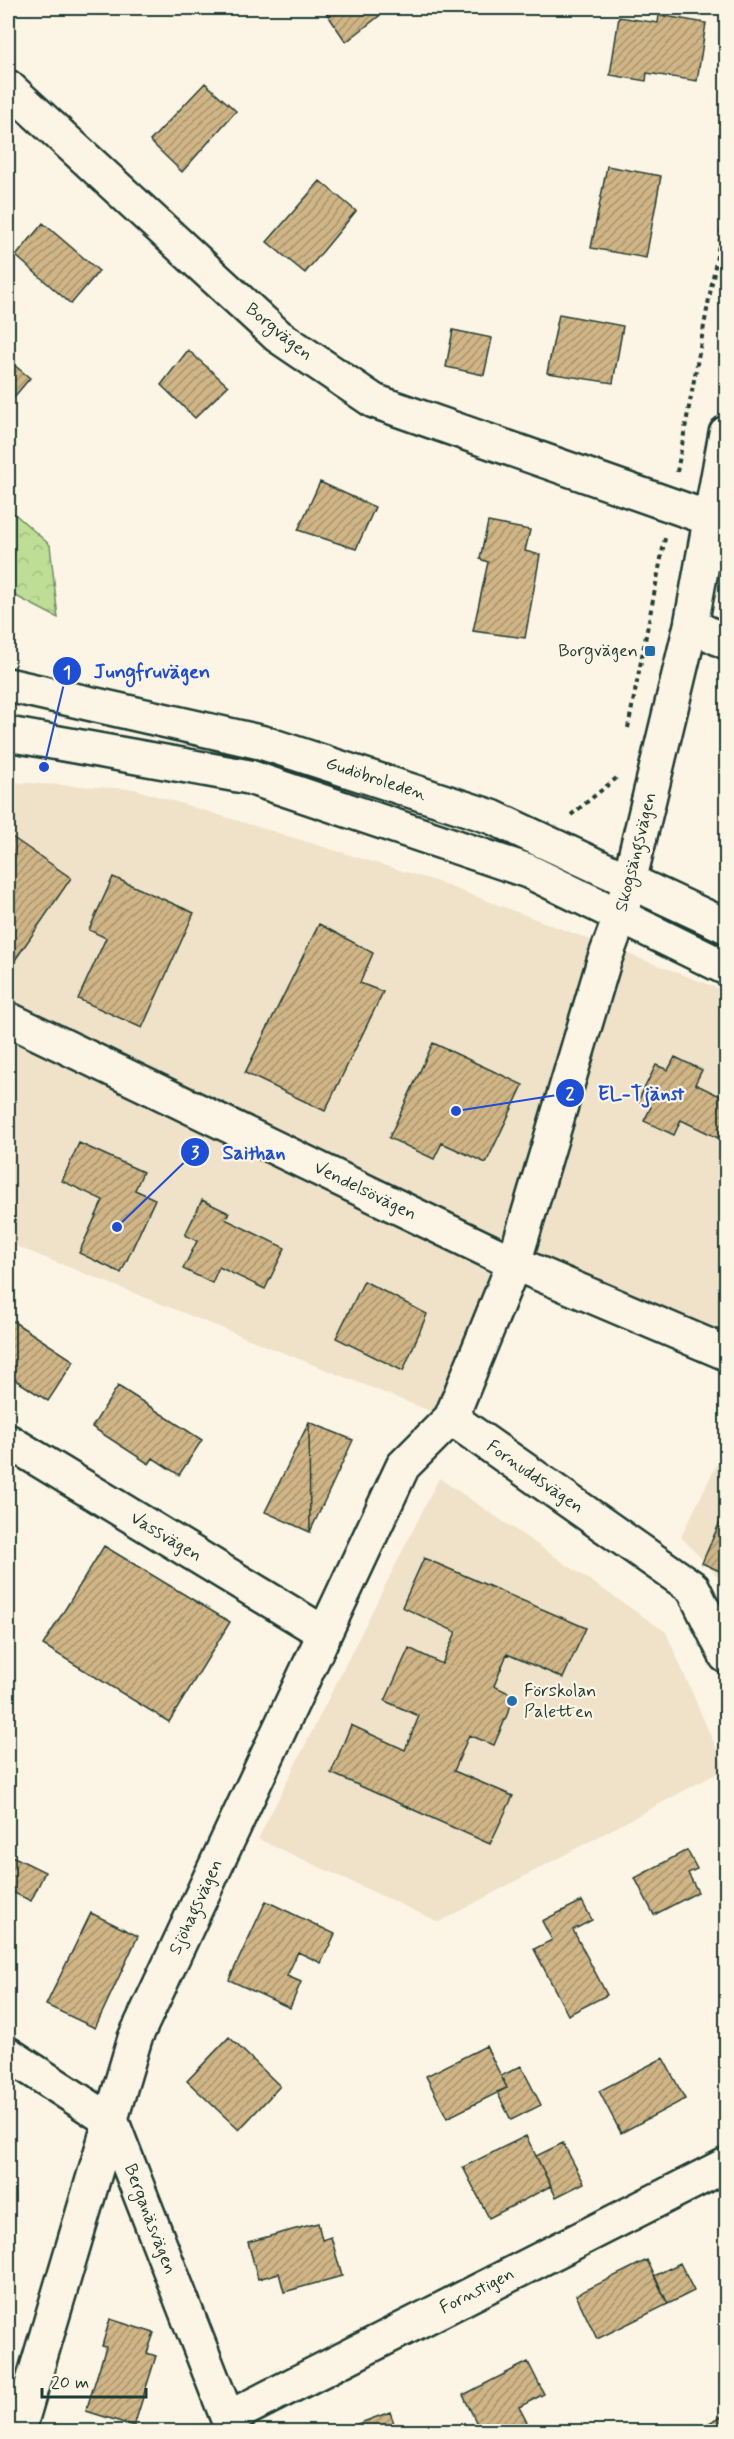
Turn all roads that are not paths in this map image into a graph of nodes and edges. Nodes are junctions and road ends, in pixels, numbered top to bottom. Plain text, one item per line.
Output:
1 (8, 87) edge
2 (726, 433) edge
3 (711, 519) junction
4 (691, 625) junction
5 (726, 642) edge
6 (8, 685) edge
7 (8, 734) edge
8 (630, 879) junction
9 (621, 915) junction
10 (726, 926) edge
11 (726, 968) edge
12 (8, 1019) edge
13 (514, 1263) junction
14 (726, 1353) edge
15 (452, 1418) junction
16 (8, 1441) edge
17 (324, 1633) junction
18 (726, 1656) edge
19 (8, 2054) edge
20 (112, 2122) junction
21 (726, 2165) edge
22 (231, 2425) edge
23 (18, 2432) edge

1 - 3 street, Borgvägen
2 - 3 street, Skogsängsvägen
3 - 4 street, Skogsängsvägen
4 - 5 street
4 - 8 street, Skogsängsvägen
6 - 8 street, Gudöbroleden
7 - 9 street, Gudöbroleden
8 - 9 street, Skogsängsvägen
8 - 10 street, Gudöbroleden
9 - 11 street, Gudöbroleden
9 - 13 street, Skogsängsvägen
12 - 13 street, Vendelsövägen
13 - 14 street, Vendelsövägen
13 - 15 street
15 - 17 street, Sjöhagsvägen
15 - 18 street, Fornuddsvägen
16 - 17 street, Vassvägen
17 - 20 street, Sjöhagsvägen
19 - 20 street
20 - 22 street, Berganäsvägen
20 - 23 street, Sjöhagsvägen
21 - 22 street, Fornstigen

